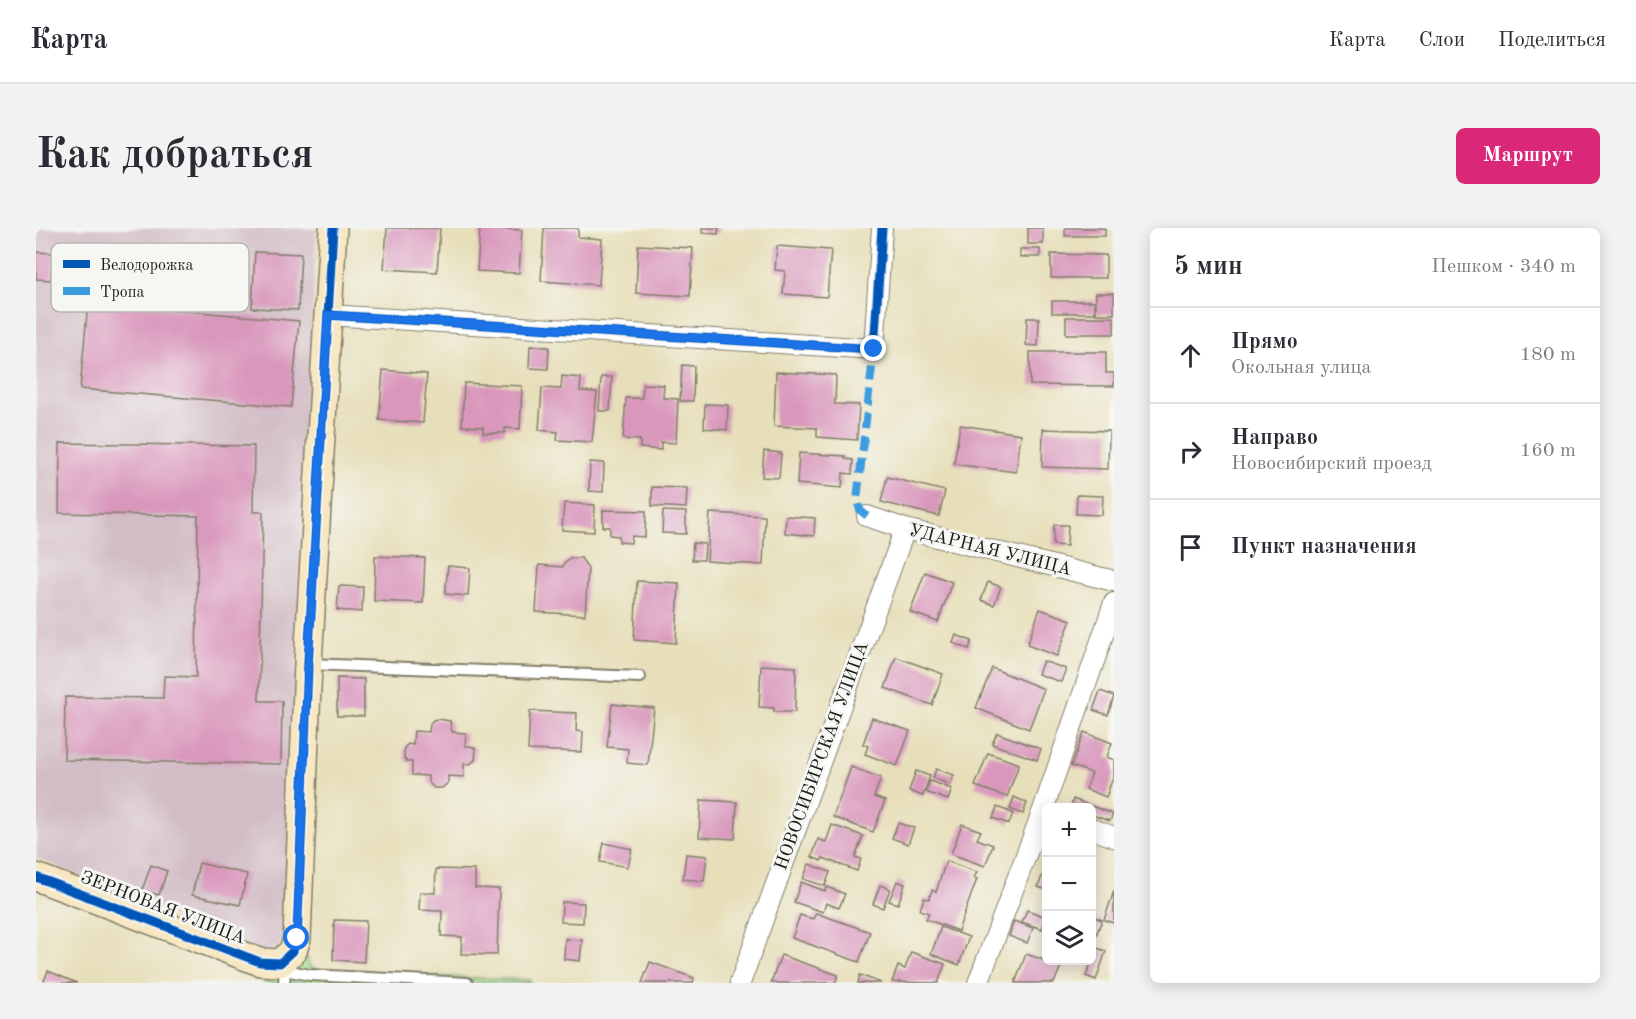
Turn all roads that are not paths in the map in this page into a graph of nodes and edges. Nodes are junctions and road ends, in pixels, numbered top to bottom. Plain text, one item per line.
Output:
1 (333, 228) edge
2 (882, 228) edge
3 (328, 315) junction
4 (867, 516) dead end
5 (905, 529) junction
6 (1114, 581) edge
7 (1114, 603) edge
8 (308, 664) junction
9 (640, 676) dead end
10 (1047, 803) edge
11 (1042, 818) edge
12 (1096, 830) edge
13 (1114, 837) edge
14 (36, 877) edge
15 (283, 972) edge
16 (467, 983) edge
17 (740, 983) edge
18 (978, 983) edge

1 - 3 street
2 - 3 street
3 - 8 street
4 - 5 street, УДАРНАЯ УЛИЦА
5 - 6 street, УДАРНАЯ УЛИЦА
5 - 17 street, НОВОСИБИРСКАЯ УЛИЦА
7 - 10 street
8 - 9 lane
8 - 15 street
11 - 18 street
12 - 13 street
14 - 15 street, ЗЕРНОВАЯ УЛИЦА
15 - 16 lane

